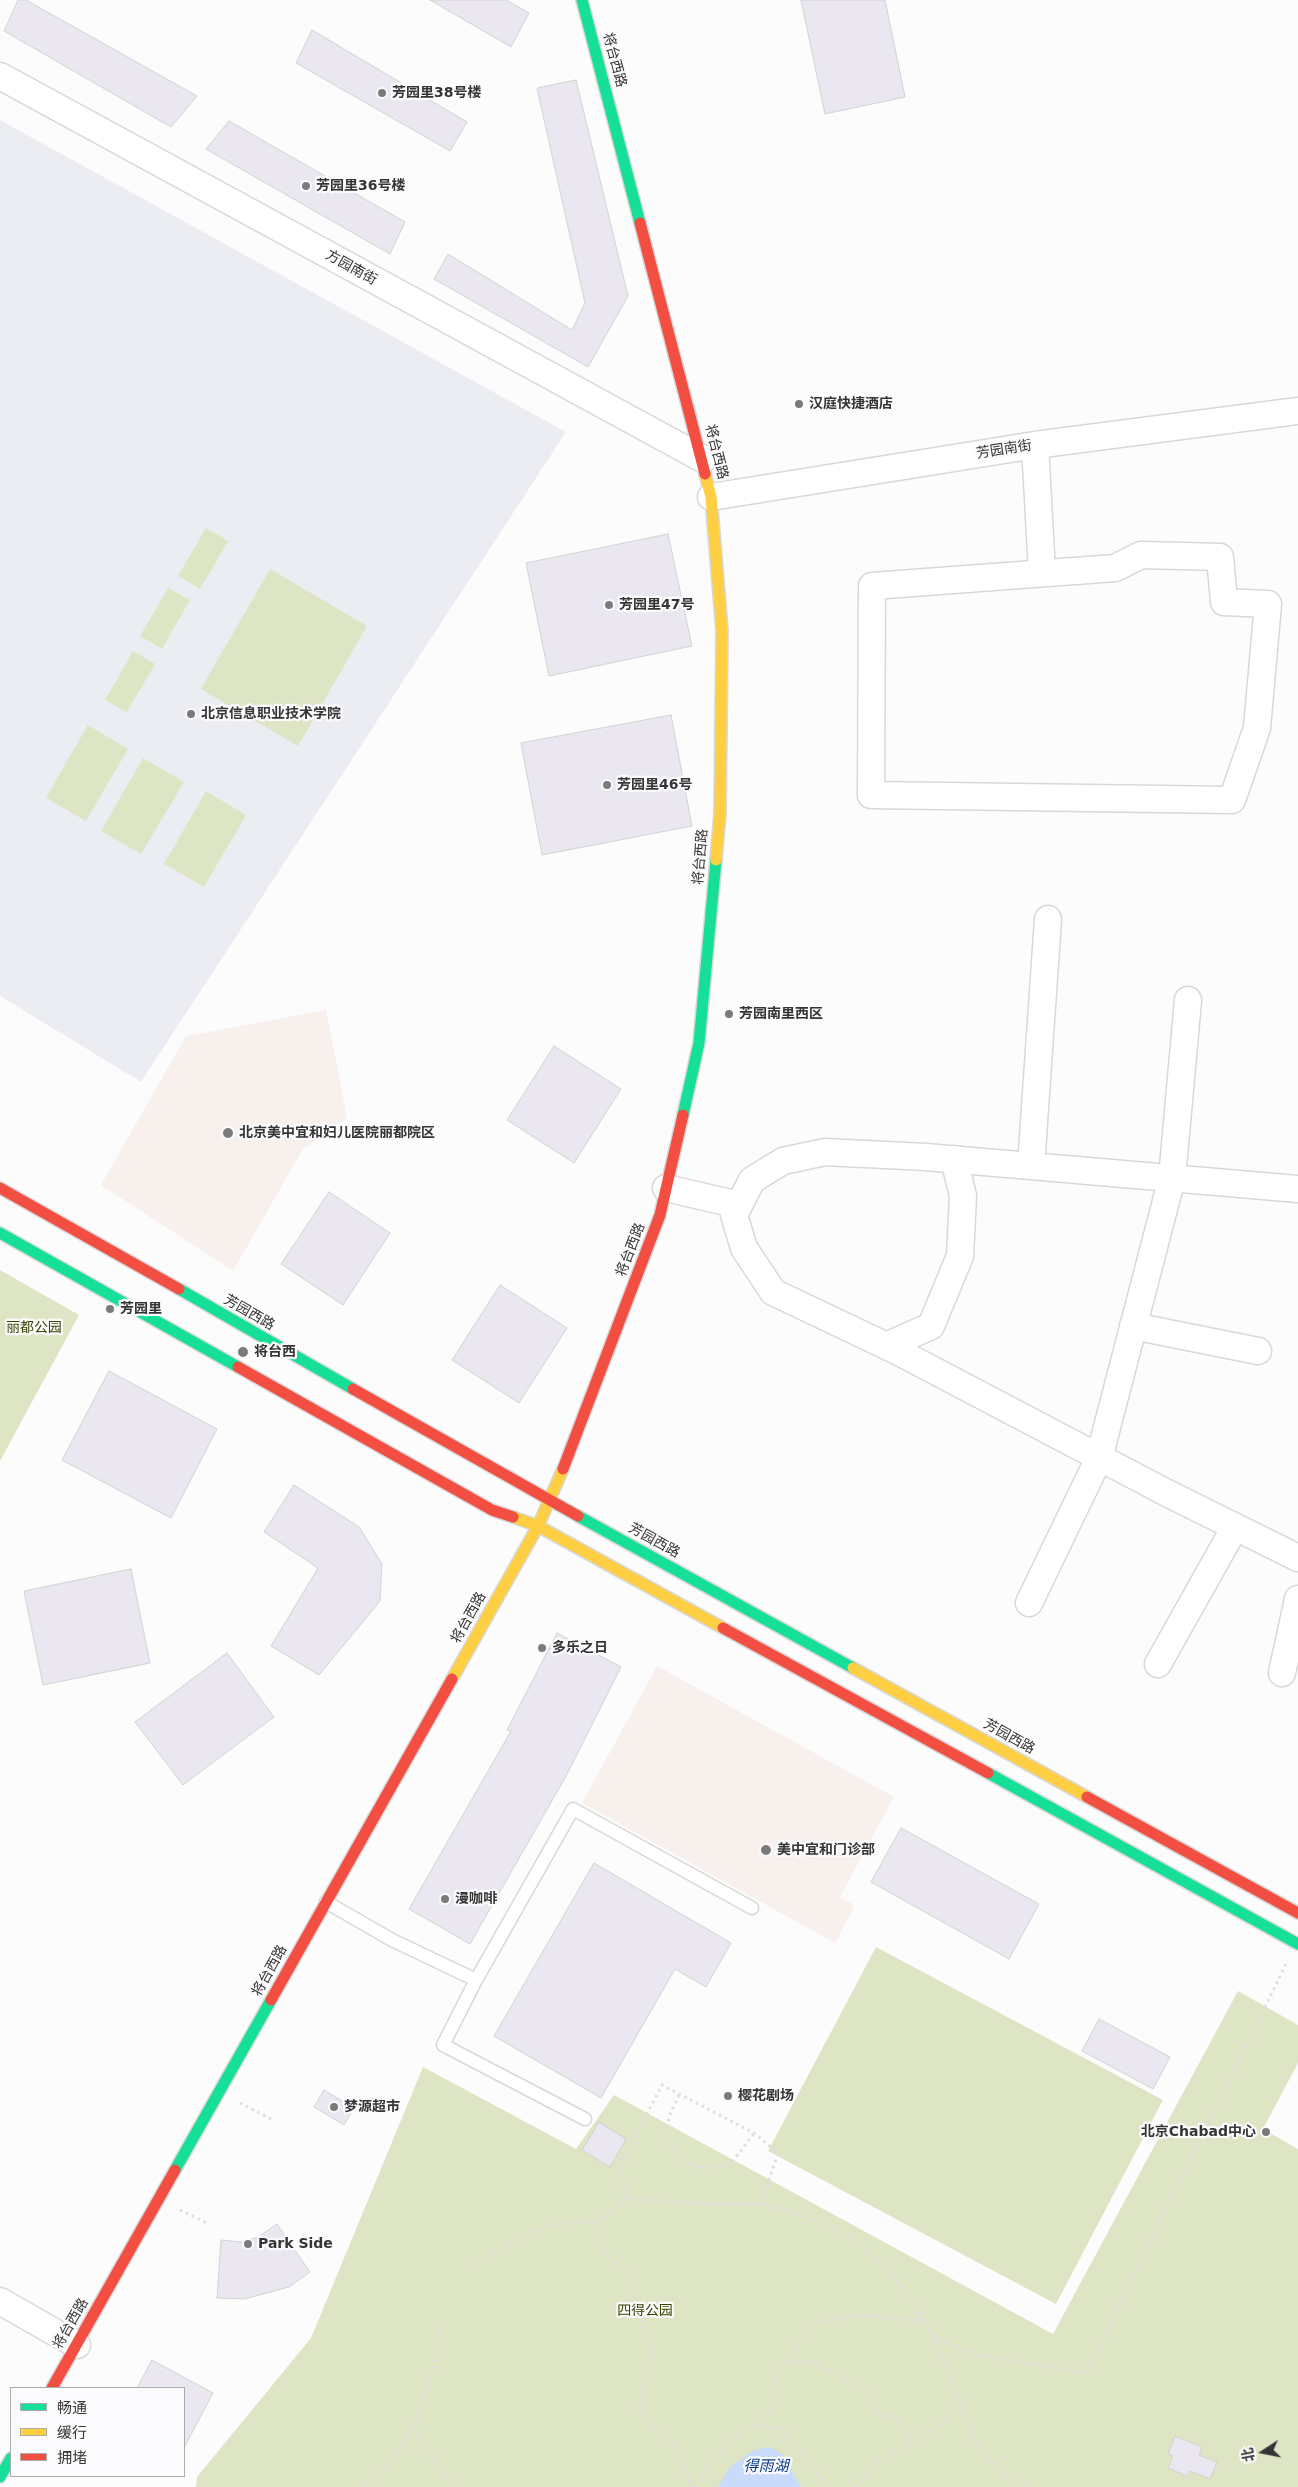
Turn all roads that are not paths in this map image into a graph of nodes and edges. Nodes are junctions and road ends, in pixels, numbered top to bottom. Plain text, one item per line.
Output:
1 (582, 0) edge
2 (0, 76) edge
3 (1298, 410) edge
4 (1035, 446) junction
5 (703, 459) junction
6 (711, 497) junction
7 (1042, 573) junction
8 (1048, 919) dead end
9 (1188, 1000) dead end
10 (954, 1159) junction
11 (1031, 1166) junction
12 (1172, 1178) junction
13 (0, 1188) edge
14 (666, 1188) junction
15 (1298, 1189) edge
16 (739, 1205) junction
17 (0, 1233) edge
18 (1133, 1326) junction
19 (886, 1346) junction
20 (1258, 1350) dead end
21 (1099, 1458) junction
22 (549, 1500) junction
23 (538, 1526) junction
24 (1235, 1527) junction
25 (1298, 1558) edge
26 (1298, 1599) edge
27 (1029, 1603) dead end
28 (1158, 1664) dead end
29 (1282, 1673) dead end
30 (326, 1902) junction
31 (752, 1908) dead end
32 (1298, 1913) edge
33 (1298, 1944) edge
34 (476, 1980) junction
35 (585, 2119) dead end
36 (0, 2301) edge
37 (77, 2345) junction
38 (53, 2387) edge
39 (10, 2460) edge
40 (0, 2477) edge

1 - 5 main road, 将台西路
2 - 5 street, 方园南街
3 - 4 street, 芳园南街
4 - 6 street, 芳园南街
4 - 7 street
5 - 6 main road, 将台西路
6 - 14 main road, 将台西路
7 - 7 street
8 - 11 street
9 - 12 street
10 - 11 street
10 - 16 street
10 - 19 street
11 - 12 street
12 - 15 street
12 - 18 street
13 - 22 main road, 芳园西路
14 - 16 street
14 - 22 main road, 将台西路
16 - 19 street
17 - 23 main road
18 - 20 street
18 - 21 street
19 - 21 street
21 - 24 street
21 - 27 street
22 - 23 main road, 将台西路
22 - 32 main road, 芳园西路
23 - 30 main road, 将台西路
23 - 33 main road
24 - 25 street
24 - 28 street
26 - 29 street
30 - 34 lane
30 - 37 main road, 将台西路
31 - 34 lane
34 - 35 lane
36 - 37 street
37 - 38 main road, 将台西路
39 - 40 main road

